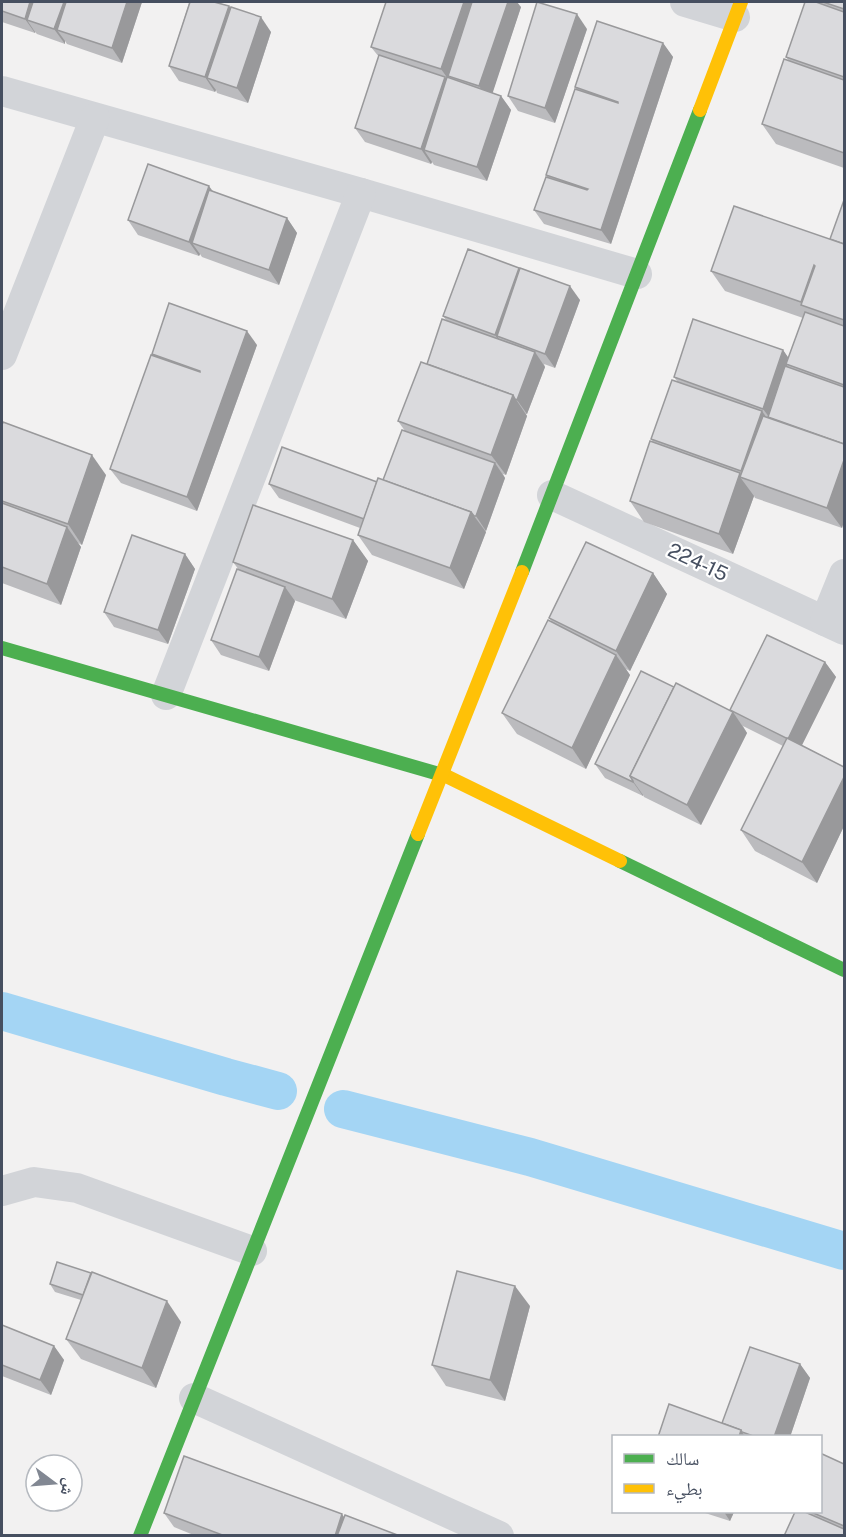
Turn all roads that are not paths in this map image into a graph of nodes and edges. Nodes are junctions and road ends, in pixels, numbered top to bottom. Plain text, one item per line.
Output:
1 (685, 2) edge
2 (738, 9) edge
3 (2, 91) edge
4 (95, 118) junction
5 (361, 193) junction
6 (637, 274) junction
7 (2, 355) edge
8 (552, 495) junction
9 (844, 574) edge
10 (835, 626) edge
11 (2, 648) edge
12 (166, 695) junction
13 (441, 774) junction
14 (844, 970) edge
15 (2, 1191) edge
16 (252, 1251) junction
17 (194, 1398) junction
18 (140, 1536) edge
19 (499, 1536) edge

1 - 2 street
2 - 6 street
3 - 4 street
4 - 5 street
4 - 7 street
5 - 6 street
5 - 12 street
6 - 8 street
8 - 10 street, 224-15
8 - 13 street
9 - 10 street
11 - 12 street
12 - 13 street
13 - 14 street
13 - 16 street
15 - 16 street
16 - 17 street
17 - 18 street
17 - 19 street

